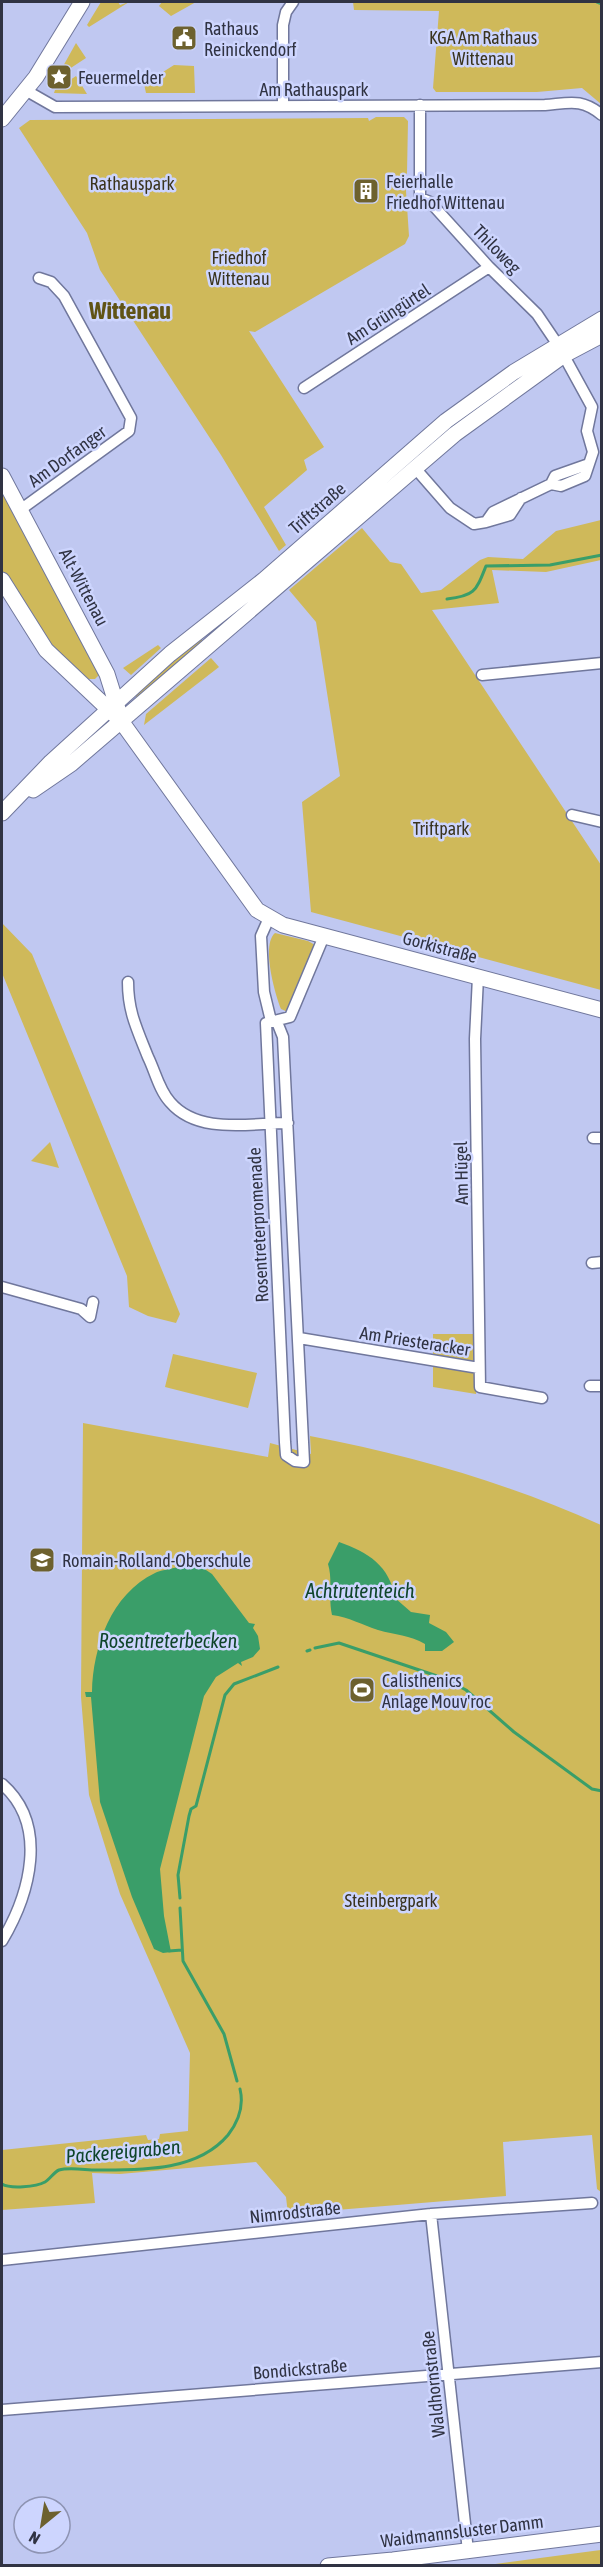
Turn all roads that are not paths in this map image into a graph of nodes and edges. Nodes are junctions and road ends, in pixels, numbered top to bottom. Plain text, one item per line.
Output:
1 (82, 2) edge
2 (293, 2) edge
3 (27, 91) junction
4 (420, 105) junction
5 (283, 106) junction
6 (602, 115) edge
7 (2, 119) edge
8 (489, 267) junction
9 (39, 278) dead end
10 (602, 319) edge
11 (602, 335) edge
12 (561, 350) junction
13 (304, 388) dead end
14 (594, 461) edge
15 (415, 468) junction
16 (2, 476) edge
17 (21, 510) junction
18 (2, 580) edge
19 (270, 584) junction
20 (202, 627) junction
21 (214, 642) junction
22 (602, 663) edge
23 (107, 674) junction
24 (482, 675) dead end
25 (86, 687) junction
26 (112, 705) junction
27 (121, 721) junction
28 (2, 812) edge
29 (572, 815) dead end
30 (602, 822) edge
31 (268, 918) junction
32 (324, 936) junction
33 (478, 977) junction
34 (128, 982) dead end
35 (602, 1010) edge
36 (274, 1021) junction
37 (269, 1123) junction
38 (288, 1123) junction
39 (2, 1287) edge
40 (93, 1302) dead end
41 (298, 1324) junction
42 (279, 1325) junction
43 (299, 1338) junction
44 (479, 1368) junction
45 (542, 1398) dead end
46 (2, 1784) edge
47 (2, 1941) edge
48 (592, 2203) dead end
49 (431, 2214) junction
50 (2, 2260) edge
51 (602, 2362) edge
52 (448, 2374) junction
53 (2, 2410) edge
54 (602, 2534) edge
55 (468, 2551) junction
56 (328, 2565) edge
57 (334, 2565) edge

1 - 3 main road
2 - 5 street
3 - 5 street, Am Rathauspark
3 - 7 main road
4 - 5 street, Am Rathauspark
4 - 6 street, Am Rathauspark
4 - 8 street, Thiloweg
8 - 12 street, Thiloweg
8 - 13 street, Am Grüngürtel
9 - 17 street, Am Dorfanger
10 - 12 main road, Triftstraße
11 - 12 main road, Triftstraße
12 - 14 street, Thiloweg
12 - 15 main road, Triftstraße
12 - 19 main road, Triftstraße
14 - 15 street
15 - 19 main road, Triftstraße
16 - 17 main road, Alt-Wittenau
17 - 23 main road, Alt-Wittenau
18 - 25 main road
19 - 20 main road, Triftstraße
19 - 21 main road, Triftstraße
20 - 21 main road
20 - 26 main road, Triftstraße
21 - 27 main road, Triftstraße
22 - 24 street
23 - 25 main road
23 - 26 main road, Alt-Wittenau
25 - 26 main road
26 - 27 main road, Alt-Wittenau
26 - 28 main road, Triftstraße
27 - 28 main road, Triftstraße
27 - 31 main road, Alt-Wittenau
29 - 30 street
31 - 32 main road, Gorkistraße
31 - 36 street, Rosentreterpromenade
32 - 33 main road, Gorkistraße
32 - 36 street
33 - 35 main road, Gorkistraße
33 - 44 street, Am Hügel
34 - 37 street, Rosentreterpromenade
36 - 37 street, Rosentreterpromenade
36 - 38 street, Rosentreterpromenade
37 - 38 street, Rosentreterpromenade
37 - 42 street, Rosentreterpromenade
38 - 41 street, Rosentreterpromenade
39 - 40 street
41 - 42 street, Rosentreterpromenade
41 - 43 street, Rosentreterpromenade
42 - 43 street, Rosentreterpromenade
43 - 44 street, Am Priesteracker
44 - 45 street, Am Priesteracker
46 - 47 street
48 - 49 street, Nimrodstraße
49 - 50 street, Nimrodstraße
49 - 52 street, Waldhornstraße
51 - 52 street, Bondickstraße
52 - 53 street, Bondickstraße
52 - 55 street, Waldhornstraße
54 - 55 main road, Waidmannsluster Damm
55 - 57 main road, Waidmannsluster Damm
56 - 57 main road, Waidmannsluster Damm

